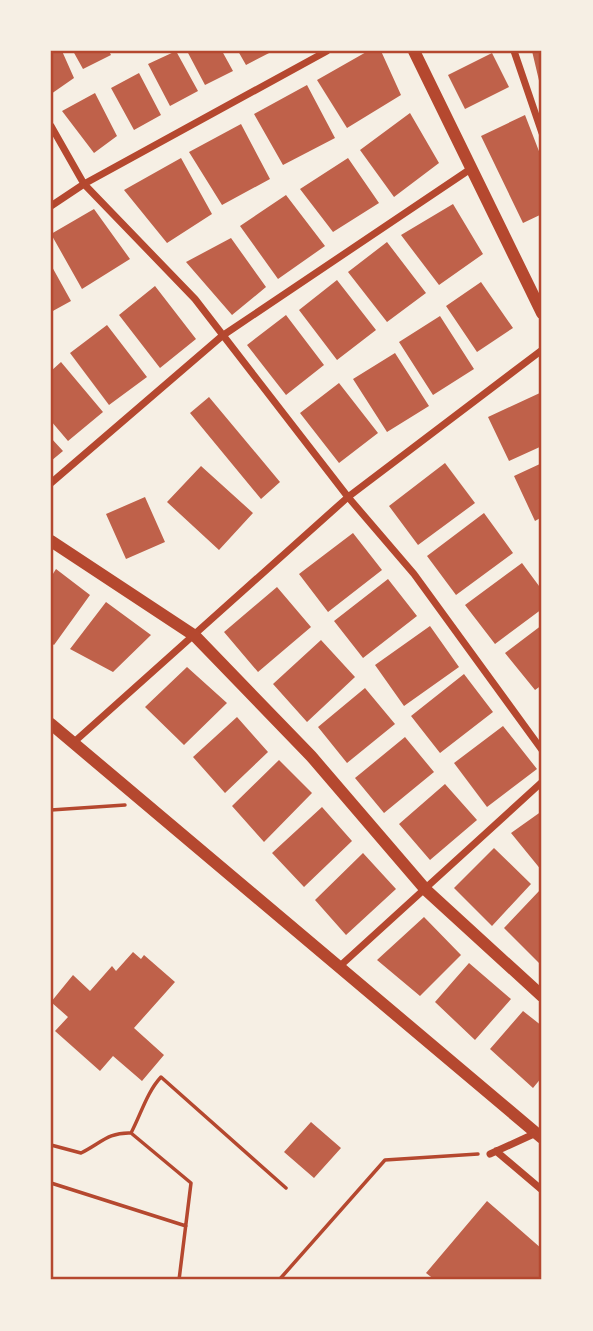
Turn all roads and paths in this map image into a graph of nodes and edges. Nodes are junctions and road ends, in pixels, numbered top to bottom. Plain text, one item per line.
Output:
1 (327, 51) edge
2 (414, 51) edge
3 (514, 51) edge
4 (539, 114) edge
5 (51, 126) edge
6 (542, 132) edge
7 (472, 169) junction
8 (83, 184) junction
9 (51, 206) edge
10 (542, 313) edge
11 (222, 337) junction
12 (542, 349) edge
13 (51, 483) edge
14 (348, 497) junction
15 (51, 541) edge
16 (195, 636) junction
17 (51, 724) edge
18 (73, 743) junction
19 (542, 750) edge
20 (542, 782) edge
21 (145, 804) junction
22 (51, 810) edge
23 (426, 891) junction
24 (340, 965) junction
25 (542, 996) edge
26 (131, 1133) junction
27 (539, 1135) edge
28 (51, 1145) edge
29 (493, 1152) junction
30 (51, 1183) edge
31 (286, 1188) dead end
32 (542, 1189) edge
33 (186, 1226) junction
34 (179, 1280) edge
35 (279, 1280) edge

1 - 8 street
2 - 7 street
3 - 4 street
4 - 6 street
5 - 8 street
7 - 10 street
7 - 11 street
8 - 9 street
8 - 11 street
11 - 13 street
11 - 14 street
12 - 14 street
14 - 16 street
14 - 19 street
15 - 16 street
16 - 18 street
16 - 23 street
17 - 18 street
18 - 21 street
20 - 23 street
21 - 22 path
21 - 24 street
23 - 24 street
23 - 25 street
24 - 27 street
26 - 28 path
26 - 31 path
26 - 33 path
27 - 29 street
29 - 32 street
29 - 35 path
30 - 33 path
33 - 34 path

